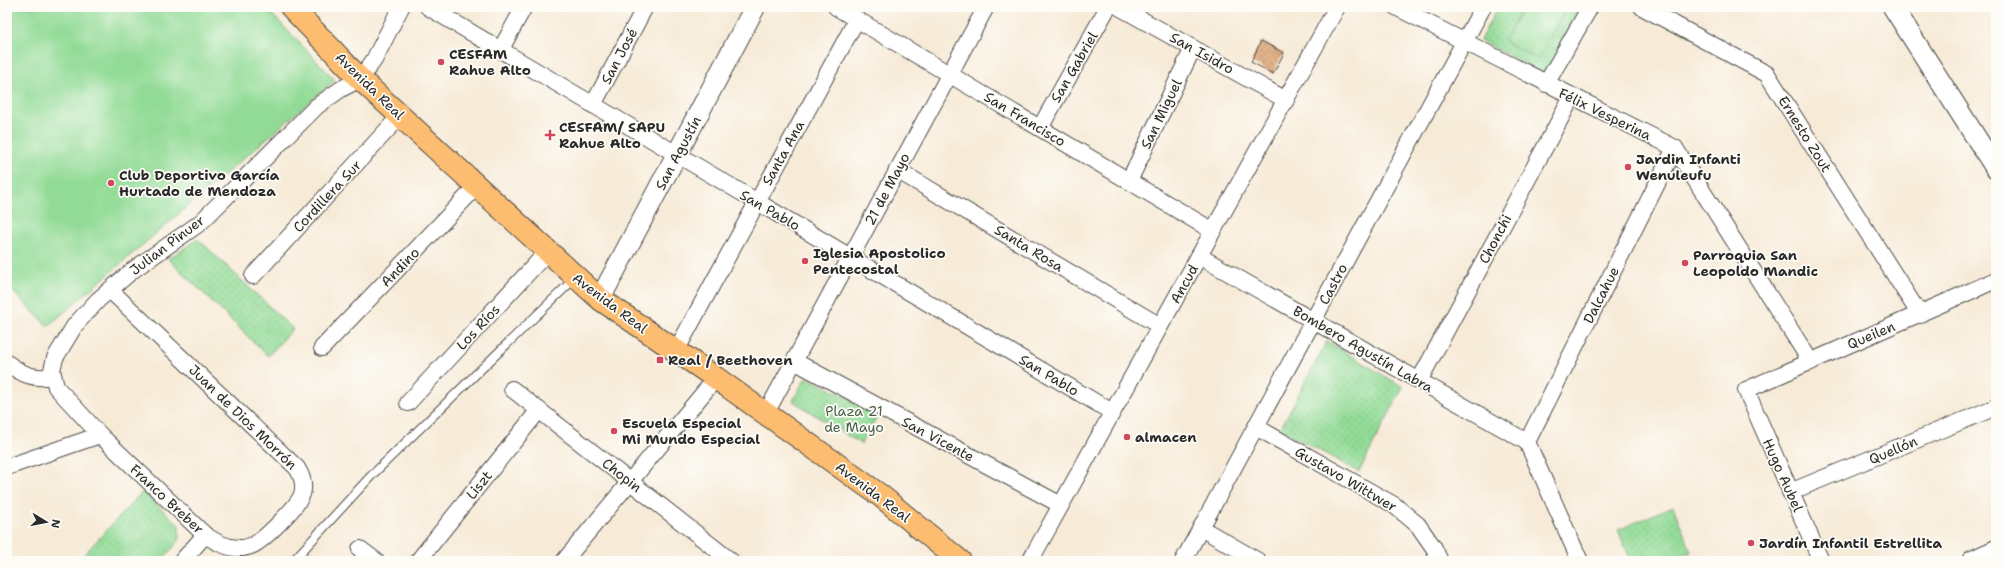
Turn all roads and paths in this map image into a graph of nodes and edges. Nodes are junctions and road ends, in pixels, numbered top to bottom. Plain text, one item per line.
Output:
1 (292, 7) edge
2 (401, 7) edge
3 (428, 7) edge
4 (524, 7) edge
5 (645, 7) edge
6 (755, 7) edge
7 (836, 7) edge
8 (986, 7) edge
9 (1108, 7) edge
10 (1119, 7) edge
11 (1336, 7) edge
12 (1396, 7) edge
13 (1483, 7) edge
14 (1590, 7) edge
15 (1642, 7) edge
16 (1893, 7) edge
17 (857, 19) junction
18 (1464, 42) junction
19 (1193, 48) junction
20 (501, 50) junction
21 (949, 74) junction
22 (360, 79) junction
23 (1546, 84) junction
24 (1572, 98) junction
25 (1286, 100) junction
26 (592, 105) junction
27 (400, 116) junction
28 (1040, 128) junction
29 (1675, 148) junction
30 (677, 155) junction
31 (1996, 169) edge
32 (898, 170) junction
33 (1129, 180) junction
34 (477, 186) junction
35 (756, 202) junction
36 (1213, 231) junction
37 (548, 251) junction
38 (1199, 256) junction
39 (850, 257) junction
40 (253, 276) dead end
41 (576, 278) junction
42 (1996, 280) edge
43 (110, 290) junction
44 (600, 299) junction
45 (1920, 315) junction
46 (1313, 321) junction
47 (1160, 326) junction
48 (322, 348) dead end
49 (676, 351) junction
50 (794, 361) junction
51 (1811, 362) junction
52 (7, 363) edge
53 (52, 376) junction
54 (716, 378) junction
55 (1419, 382) junction
56 (512, 390) dead end
57 (1746, 390) joint
58 (408, 403) dead end
59 (1996, 407) edge
60 (539, 410) junction
61 (1112, 412) junction
62 (766, 413) junction
63 (1256, 427) junction
64 (100, 435) junction
65 (1526, 442) junction
66 (7, 467) edge
67 (630, 482) junction
68 (1790, 492) junction
69 (1062, 505) junction
70 (1201, 528) junction
71 (205, 535) junction
72 (243, 548) joint
73 (360, 549) dead end
74 (1996, 550) edge
75 (182, 561) edge
76 (293, 561) edge
77 (376, 561) edge
78 (418, 561) edge
79 (564, 561) edge
80 (731, 561) edge
81 (960, 561) edge
82 (1030, 561) edge
83 (1183, 561) edge
84 (1258, 561) edge
85 (1440, 561) edge
86 (1580, 561) edge
87 (1821, 561) edge
88 (1972, 561) edge

1 - 22 main road, Avenida Real
2 - 22 street
3 - 20 street, San Pablo
4 - 20 street
5 - 26 street, San José
6 - 30 street, San Agustín
7 - 17 street, San Francisco
8 - 21 street, 21 de Mayo
9 - 28 street, San Gabriel
10 - 19 street, San Isidro
11 - 25 street, Ancud
12 - 18 street, Félix Vesperina
13 - 18 street, Castro
14 - 23 street
15 - 45 street, Ernesto Zout
16 - 31 street
17 - 21 street, San Francisco
17 - 35 street, Santa Ana
18 - 23 street, Félix Vesperina
18 - 46 street, Castro
19 - 25 street, San Isidro
19 - 33 street, San Miguel
20 - 26 street, San Pablo
21 - 28 street, San Francisco
21 - 32 street, 21 de Mayo
22 - 27 main road, Avenida Real
22 - 43 street, Julian Pinuer
23 - 24 street, Félix Vesperina
24 - 29 street, Félix Vesperina
24 - 55 street, Chonchi
25 - 36 street, Ancud
26 - 30 street, San Pablo
27 - 34 main road, Avenida Real
27 - 40 street, Cordillera Sur
28 - 33 street, San Francisco
29 - 51 street
29 - 65 street, Dalcahue
30 - 35 street, San Pablo
30 - 44 street, San Agustín
32 - 39 street, 21 de Mayo
32 - 47 street, Santa Rosa
33 - 36 street, San Francisco
34 - 37 main road, Avenida Real
34 - 48 street, Andino
35 - 39 street, San Pablo
35 - 49 street, Santa Ana
36 - 38 street, Ancud
37 - 41 main road, Avenida Real
37 - 58 street, Los Ríos
38 - 46 street, Bombero Agustín Labra
38 - 47 street, Ancud
39 - 50 street, 21 de Mayo
39 - 61 street, San Pablo
41 - 44 main road, Avenida Real
41 - 76 lane
42 - 45 street, Queilen
43 - 53 street, Julian Pinuer
43 - 72 street, Juan de Dios Morrón
44 - 49 main road, Avenida Real
45 - 51 street, Queilen
46 - 55 street, Bombero Agustín Labra
46 - 63 street, Castro
47 - 61 street, Ancud
49 - 54 main road, Avenida Real
50 - 62 street, 21 de Mayo
50 - 69 street, San Vicente
51 - 57 street, Queilen
52 - 53 street
53 - 64 street
54 - 62 main road, Avenida Real
54 - 67 street
55 - 65 street, Bombero Agustín Labra
56 - 60 street, Chopin
57 - 68 street, Hugo Aubel
59 - 68 street, Quellón
60 - 67 street, Chopin
60 - 78 street, Liszt
61 - 69 street, Ancud
62 - 81 main road, Avenida Real
63 - 70 street, Castro
63 - 85 street, Gustavo Wittwer
64 - 66 street
64 - 71 street, Franco Breber
65 - 86 street
67 - 79 street
67 - 80 street, Chopin
68 - 87 street, Hugo Aubel
69 - 82 street, Ancud
70 - 83 street, Castro
70 - 84 street
71 - 72 street, Franco Breber
71 - 75 street
73 - 77 street
74 - 88 street

